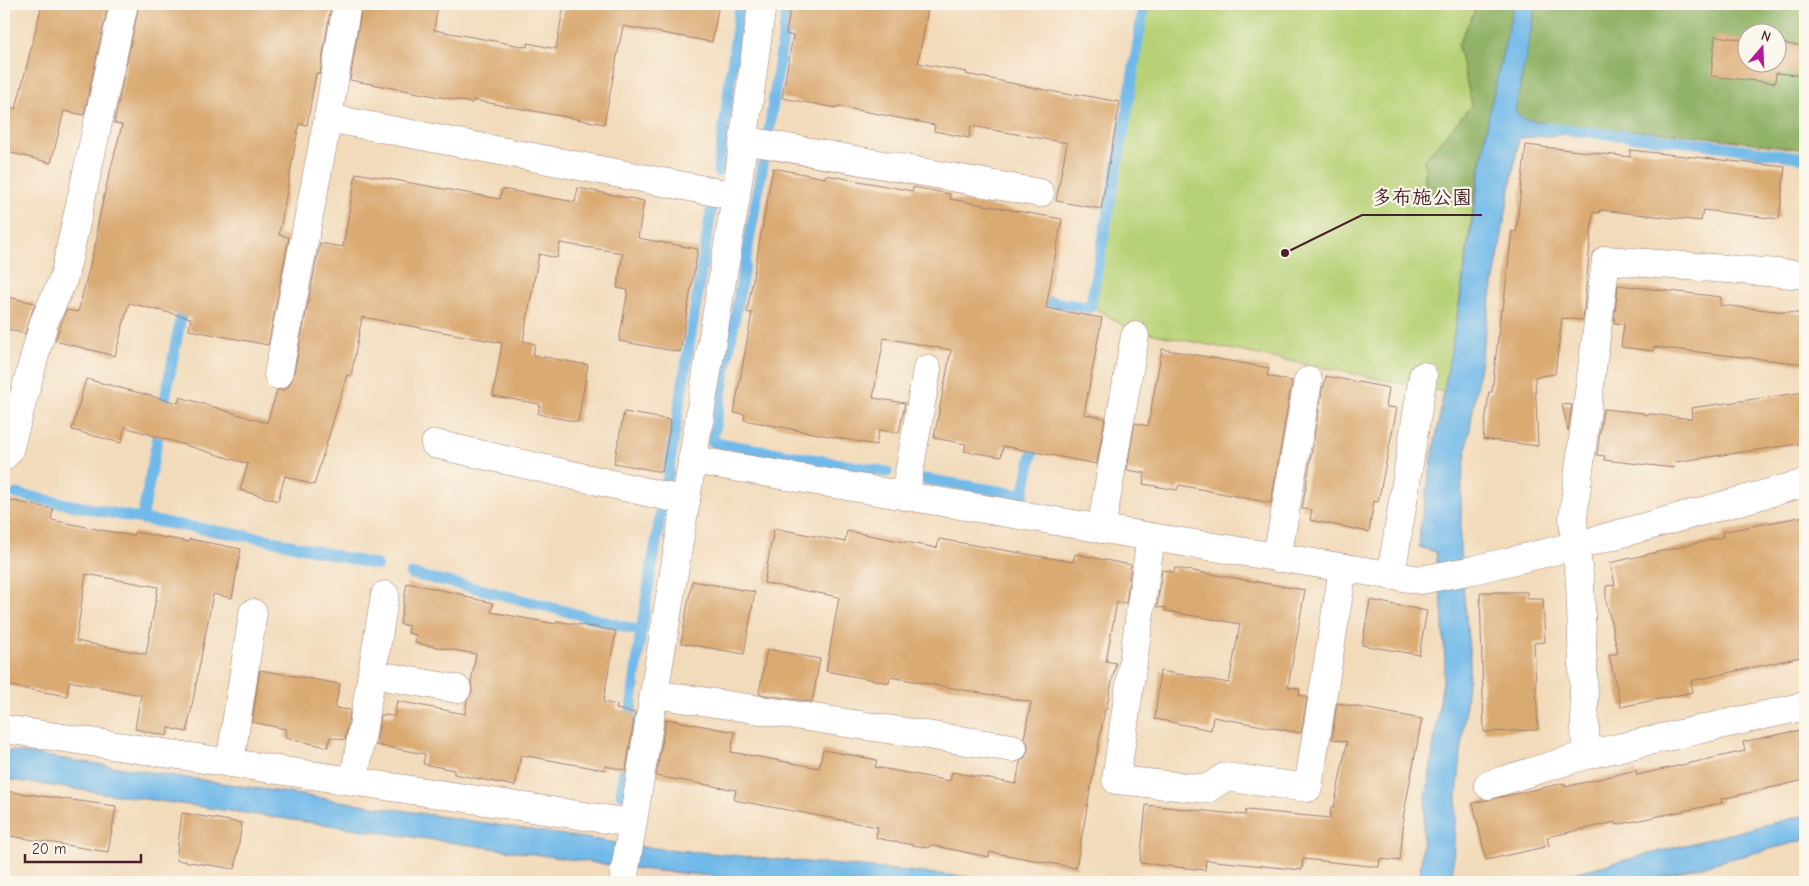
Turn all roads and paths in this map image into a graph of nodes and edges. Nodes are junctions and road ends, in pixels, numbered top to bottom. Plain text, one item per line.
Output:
1 (124, 4) edge
2 (346, 4) edge
3 (762, 4) edge
4 (328, 118) junction
5 (744, 140) junction
6 (1040, 193) dead end
7 (736, 196) junction
8 (1805, 275) edge
9 (1135, 336) dead end
10 (927, 369) dead end
11 (278, 375) dead end
12 (1423, 376) dead end
13 (1308, 381) dead end
14 (435, 444) dead end
15 (4, 456) edge
16 (692, 460) junction
17 (1805, 484) edge
18 (906, 496) junction
19 (686, 501) junction
20 (1101, 529) junction
21 (1151, 537) junction
22 (1575, 546) junction
23 (1277, 558) junction
24 (1343, 568) junction
25 (1391, 576) junction
26 (385, 595) dead end
27 (253, 613) dead end
28 (372, 674) junction
29 (457, 689) dead end
30 (654, 694) junction
31 (1805, 706) edge
32 (4, 729) edge
33 (1013, 748) dead end
34 (1586, 755) junction
35 (230, 763) junction
36 (354, 780) junction
37 (1488, 785) dead end
38 (630, 831) junction
39 (624, 875) edge

1 - 15 street
2 - 4 street
3 - 5 street
4 - 7 street
4 - 11 street
5 - 6 street
5 - 7 street
7 - 16 street
8 - 22 street
9 - 20 street
10 - 18 street
12 - 25 street
13 - 23 street
14 - 19 street
16 - 18 street
16 - 19 street
17 - 22 street
18 - 20 street
19 - 30 street
20 - 21 street
21 - 23 street
21 - 24 street
22 - 25 street
22 - 34 street
23 - 24 street
24 - 25 street
26 - 28 street
27 - 35 street
28 - 29 street
28 - 36 street
30 - 33 street
30 - 38 street
31 - 34 street
32 - 35 street
34 - 37 street
35 - 36 street
36 - 38 street
38 - 39 street

